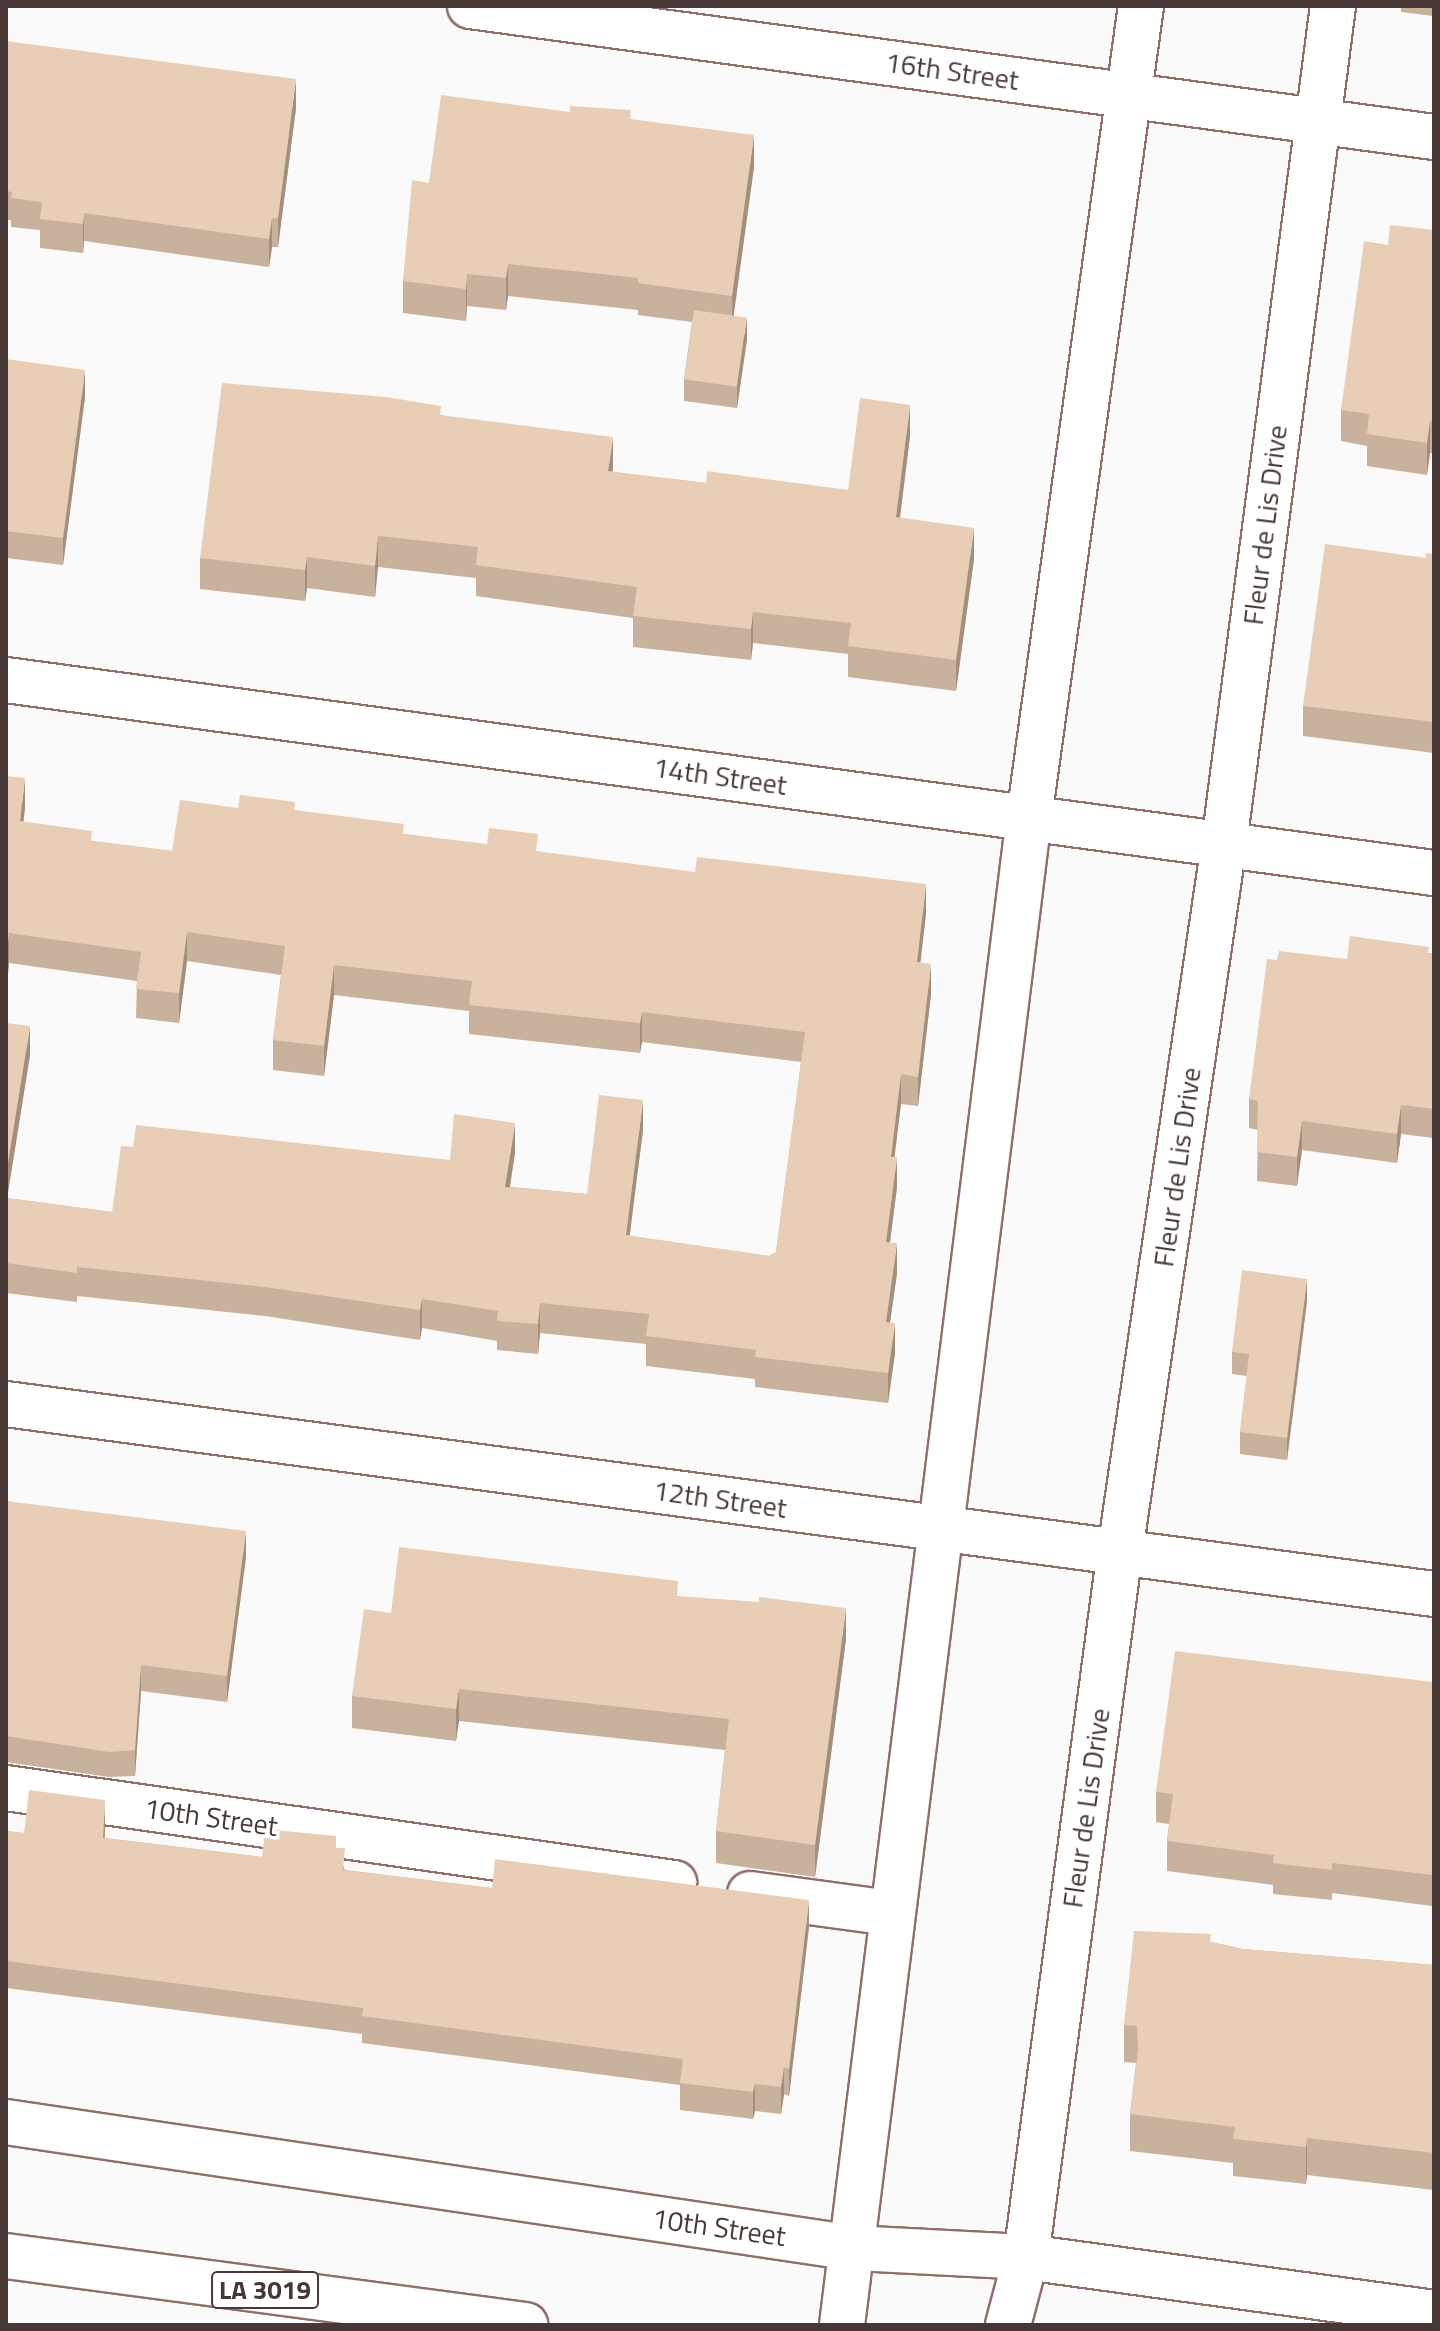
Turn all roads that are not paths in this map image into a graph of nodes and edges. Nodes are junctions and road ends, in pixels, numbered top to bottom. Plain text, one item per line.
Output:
1 (470, 6) edge
2 (1141, 6) edge
3 (1333, 6) edge
4 (1130, 95) junction
5 (1317, 122) junction
6 (1434, 137) edge
7 (6, 680) edge
8 (1029, 818) junction
9 (1224, 844) junction
10 (1434, 873) edge
11 (6, 1404) edge
12 (938, 1528) junction
13 (1120, 1551) junction
14 (1434, 1594) edge
15 (6, 1788) edge
16 (891, 1913) junction
17 (6, 2122) edge
18 (854, 2248) junction
19 (6, 2256) edge
20 (1026, 2257) junction
21 (1434, 2313) edge
22 (525, 2325) edge
23 (842, 2325) edge
24 (1008, 2325) edge

1 - 4 street, 16th Street
2 - 4 street
3 - 5 street, Fleur de Lis Drive
4 - 5 street, 16th Street
4 - 8 street
5 - 6 street, 16th Street
5 - 9 street, Fleur de Lis Drive
7 - 8 street, 14th Street
8 - 9 street, 14th Street
8 - 12 street
9 - 10 street, 14th Street
9 - 13 street, Fleur de Lis Drive
11 - 12 street, 12th Street
12 - 13 street, 12th Street
12 - 16 street
13 - 14 street, 12th Street
13 - 20 street, Fleur de Lis Drive
15 - 16 street, 10th Street
16 - 18 street
17 - 18 street, 10th Street
18 - 20 street, 10th Street
18 - 23 street
19 - 22 street, LA 3019
20 - 21 street, 10th Street
20 - 24 street, Fleur de Lis Drive

